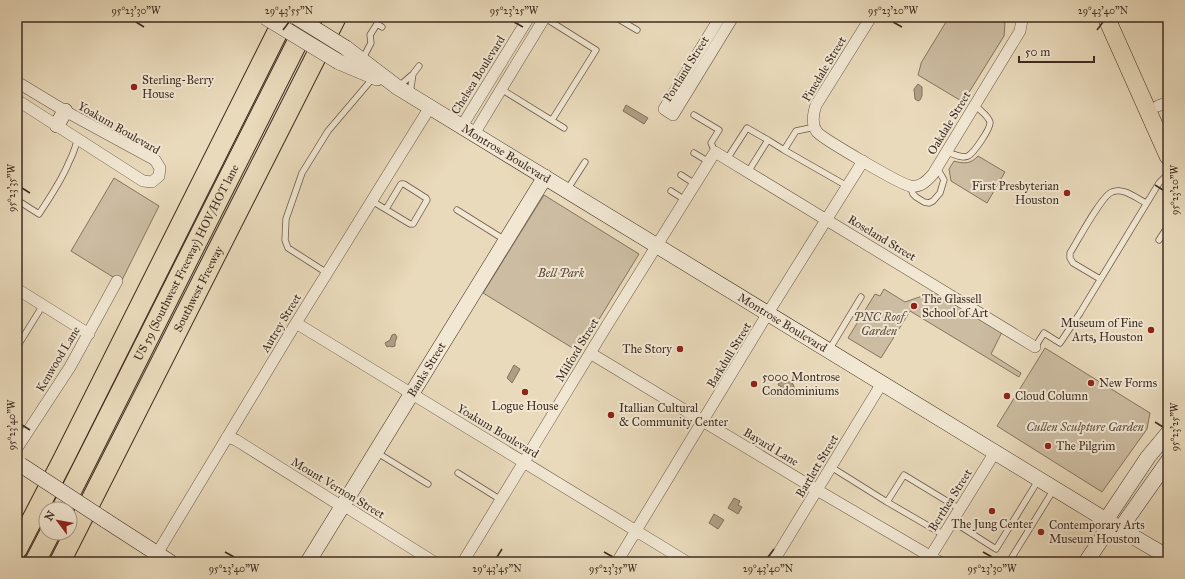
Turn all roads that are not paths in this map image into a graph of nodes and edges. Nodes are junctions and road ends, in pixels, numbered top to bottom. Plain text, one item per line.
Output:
1 (265, 17) edge
2 (285, 17) edge
3 (296, 17) edge
4 (310, 17) edge
5 (336, 17) edge
6 (529, 17) edge
7 (615, 17) edge
8 (720, 17) edge
9 (734, 17) edge
10 (871, 17) edge
11 (1106, 17) edge
12 (1117, 17) edge
13 (545, 18) edge
14 (1022, 18) edge
15 (382, 26) dead end
16 (637, 30) dead end
17 (362, 60) junction
18 (419, 66) dead end
19 (414, 74) junction
20 (374, 77) junction
21 (17, 82) edge
22 (501, 89) junction
23 (404, 91) junction
24 (17, 100) edge
25 (1163, 104) edge
26 (975, 105) junction
27 (430, 107) junction
28 (65, 112) junction
29 (694, 115) dead end
30 (552, 120) junction
31 (57, 125) junction
32 (815, 127) junction
33 (1168, 127) edge
34 (564, 128) dead end
35 (468, 130) junction
36 (78, 139) junction
37 (768, 140) junction
38 (784, 150) junction
39 (715, 152) junction
40 (947, 152) junction
41 (694, 153) dead end
42 (1168, 156) edge
43 (727, 159) junction
44 (863, 161) junction
45 (585, 162) dead end
46 (709, 162) junction
47 (937, 168) junction
48 (748, 172) junction
49 (1168, 174) edge
50 (681, 175) dead end
51 (545, 177) junction
52 (695, 184) junction
53 (848, 186) junction
54 (910, 186) junction
55 (567, 190) junction
56 (671, 191) dead end
57 (17, 200) edge
58 (685, 200) junction
59 (372, 201) junction
60 (1146, 203) junction
61 (386, 209) junction
62 (457, 210) dead end
63 (827, 220) junction
64 (1168, 226) edge
65 (506, 240) junction
66 (1159, 240) dead end
67 (657, 245) junction
68 (327, 273) junction
69 (1100, 279) junction
70 (117, 281) dead end
71 (17, 289) edge
72 (861, 297) dead end
73 (43, 305) junction
74 (768, 313) junction
75 (296, 323) junction
76 (89, 334) junction
77 (17, 347) edge
78 (1035, 348) joint
79 (828, 350) junction
80 (590, 353) junction
81 (882, 383) junction
82 (411, 394) junction
83 (704, 421) junction
84 (1168, 433) edge
85 (227, 437) junction
86 (17, 448) edge
87 (375, 452) junction
88 (995, 452) junction
89 (1168, 461) edge
90 (524, 462) junction
91 (19, 463) edge
92 (831, 467) junction
93 (458, 473) dead end
94 (1039, 479) junction
95 (428, 484) dead end
96 (1055, 488) junction
97 (817, 490) junction
98 (501, 500) junction
99 (66, 501) edge
100 (887, 502) junction
101 (342, 506) junction
102 (960, 509) junction
103 (1106, 520) junction
104 (952, 521) junction
105 (1120, 528) junction
106 (637, 531) junction
107 (944, 535) junction
108 (1103, 537) junction
109 (46, 541) edge
110 (17, 549) edge
111 (1168, 556) edge
112 (154, 558) edge
113 (933, 560) edge
114 (35, 562) edge
115 (60, 562) edge
116 (170, 562) edge
117 (308, 562) edge
118 (434, 562) edge
119 (463, 562) edge
120 (617, 562) edge
121 (687, 562) edge
122 (773, 562) edge
123 (1010, 562) edge
124 (1086, 562) edge

1 - 20 main road, Montrose Boulevard, bridge
2 - 110 highway
3 - 17 main road, Montrose Boulevard, bridge
4 - 99 highway, US 59 (Southwest Freeway) HOV/HOT lane
5 - 115 highway, Southwest Freeway
6 - 35 street, Chelsea Boulevard
7 - 16 lane
8 - 9 street, Portland Street
10 - 32 street, Pinedale Street
11 - 42 main road
12 - 25 main road
13 - 22 street
13 - 30 lane
14 - 26 street, Oakdale Street
15 - 17 lane
17 - 23 main road, Montrose Boulevard
18 - 19 lane
19 - 23 lane
19 - 23 lane
20 - 23 main road, Montrose Boulevard
20 - 68 lane
21 - 28 street, Yoakum Boulevard
22 - 30 lane
22 - 35 street
23 - 27 main road, Montrose Boulevard
24 - 31 street, Yoakum Boulevard
25 - 33 main road
26 - 40 street, Oakdale Street
26 - 40 lane
27 - 35 main road, Montrose Boulevard
27 - 59 street, Autrey Street
28 - 31 main road
28 - 36 street, Yoakum Boulevard
29 - 39 lane
30 - 34 lane
31 - 36 street, Yoakum Boulevard
32 - 38 lane
32 - 44 street
35 - 51 main road, Montrose Boulevard
36 - 57 lane
37 - 38 lane
37 - 43 lane
37 - 48 lane
38 - 53 lane
39 - 43 street, Roseland Street
39 - 46 street, Milford Street
40 - 47 street, Oakdale Street
41 - 46 lane
43 - 48 street, Roseland Street
44 - 53 street, Barkdull Street
44 - 54 street
45 - 55 lane
46 - 52 street, Milford Street
47 - 54 street, Oakdale Street
47 - 54 lane
48 - 63 street, Roseland Street
49 - 60 lane
50 - 52 lane
51 - 55 main road, Montrose Boulevard
51 - 65 main road, Banks Street
52 - 58 street, Milford Street
53 - 63 street, Barkdull Street
55 - 67 main road, Montrose Boulevard
56 - 58 lane
58 - 67 street, Milford Street
59 - 61 lane
59 - 68 street, Autrey Street
60 - 69 lane
60 - 69 lane
61 - 61 lane
62 - 65 lane
63 - 74 street, Barkdull Street
63 - 78 street, Roseland Street
64 - 66 lane
65 - 82 main road, Banks Street
67 - 74 main road, Montrose Boulevard
67 - 80 street, Milford Street
68 - 75 street, Autrey Street
69 - 78 lane
70 - 76 street, Kenwood Lane
71 - 73 street
72 - 79 lane
73 - 76 street
73 - 77 lane
74 - 79 main road, Montrose Boulevard
74 - 83 street, Barkdull Street
75 - 82 street, Yoakum Boulevard
75 - 85 street, Autrey Street
76 - 86 street, Kenwood Lane
79 - 81 main road, Montrose Boulevard
80 - 83 street, Bayard Lane
80 - 90 street, Milford Street
81 - 88 main road, Montrose Boulevard
81 - 92 street, Bartlett Street
82 - 87 main road, Banks Street
82 - 90 street, Yoakum Boulevard
83 - 97 street, Bayard Lane
83 - 106 street, Barkdull Street
84 - 103 main road
85 - 101 street, Mount Vernon Street
85 - 112 street, Autrey Street
87 - 95 lane
87 - 101 main road, Banks Street
88 - 94 main road, Montrose Boulevard
88 - 102 street, Berthea Street
89 - 105 main road
90 - 98 street, Milford Street
90 - 106 street, Yoakum Boulevard
91 - 112 main road, bridge
92 - 97 street, Bartlett Street
92 - 100 lane
93 - 98 lane
94 - 96 main road, Montrose Boulevard
94 - 104 lane
96 - 103 main road, Montrose Boulevard
96 - 123 lane
97 - 113 street, Bayard Lane
97 - 122 street, Bartlett Street
98 - 119 street, Milford Street
100 - 102 lane
100 - 107 lane
101 - 117 main road, Banks Street
101 - 118 street, Mount Vernon Street
102 - 104 street, Berthea Street
103 - 105 main road, Montrose Boulevard
103 - 108 main road
104 - 107 street, Berthea Street
105 - 108 main road
105 - 111 main road, Montrose Boulevard
106 - 120 street, Barkdull Street
106 - 121 street, Yoakum Boulevard
107 - 113 street, Berthea Street
108 - 124 main road
109 - 114 highway
112 - 116 main road

